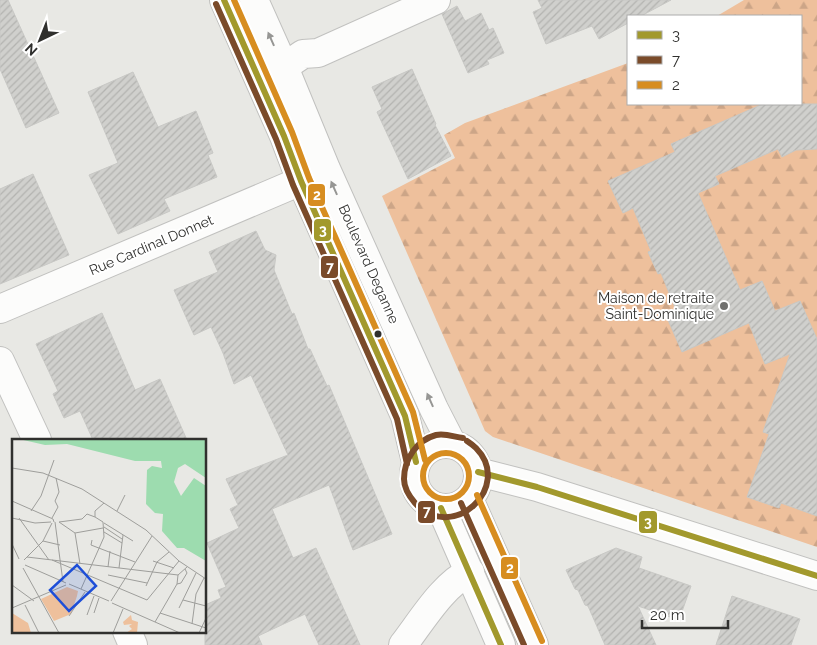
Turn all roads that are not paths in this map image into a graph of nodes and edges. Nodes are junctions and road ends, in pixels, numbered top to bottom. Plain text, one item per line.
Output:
1 (224, 0) edge
2 (254, 0) edge
3 (436, 0) edge
4 (284, 67) junction
5 (301, 181) junction
6 (0, 309) edge
7 (0, 361) edge
8 (37, 439) edge
9 (452, 444) junction
10 (416, 462) junction
11 (478, 472) junction
12 (468, 500) junction
13 (441, 508) junction
14 (470, 572) junction
15 (817, 576) edge
16 (127, 632) edge
17 (133, 645) edge
18 (403, 645) edge
19 (501, 645) edge
20 (534, 645) edge

1 - 5 street, Boulevard Deganne
4 -> 2 street, Boulevard Deganne
3 - 4 street
9 -> 4 street, Boulevard Deganne
5 - 6 street, Rue Cardinal Donnet
5 - 10 street, Boulevard Deganne
7 - 8 street
9 - 10 street
9 - 11 street
10 - 13 street
11 - 12 street
11 - 15 street
12 - 13 street
12 - 20 street
13 - 14 street
14 - 18 street
14 - 19 street
16 - 17 street

